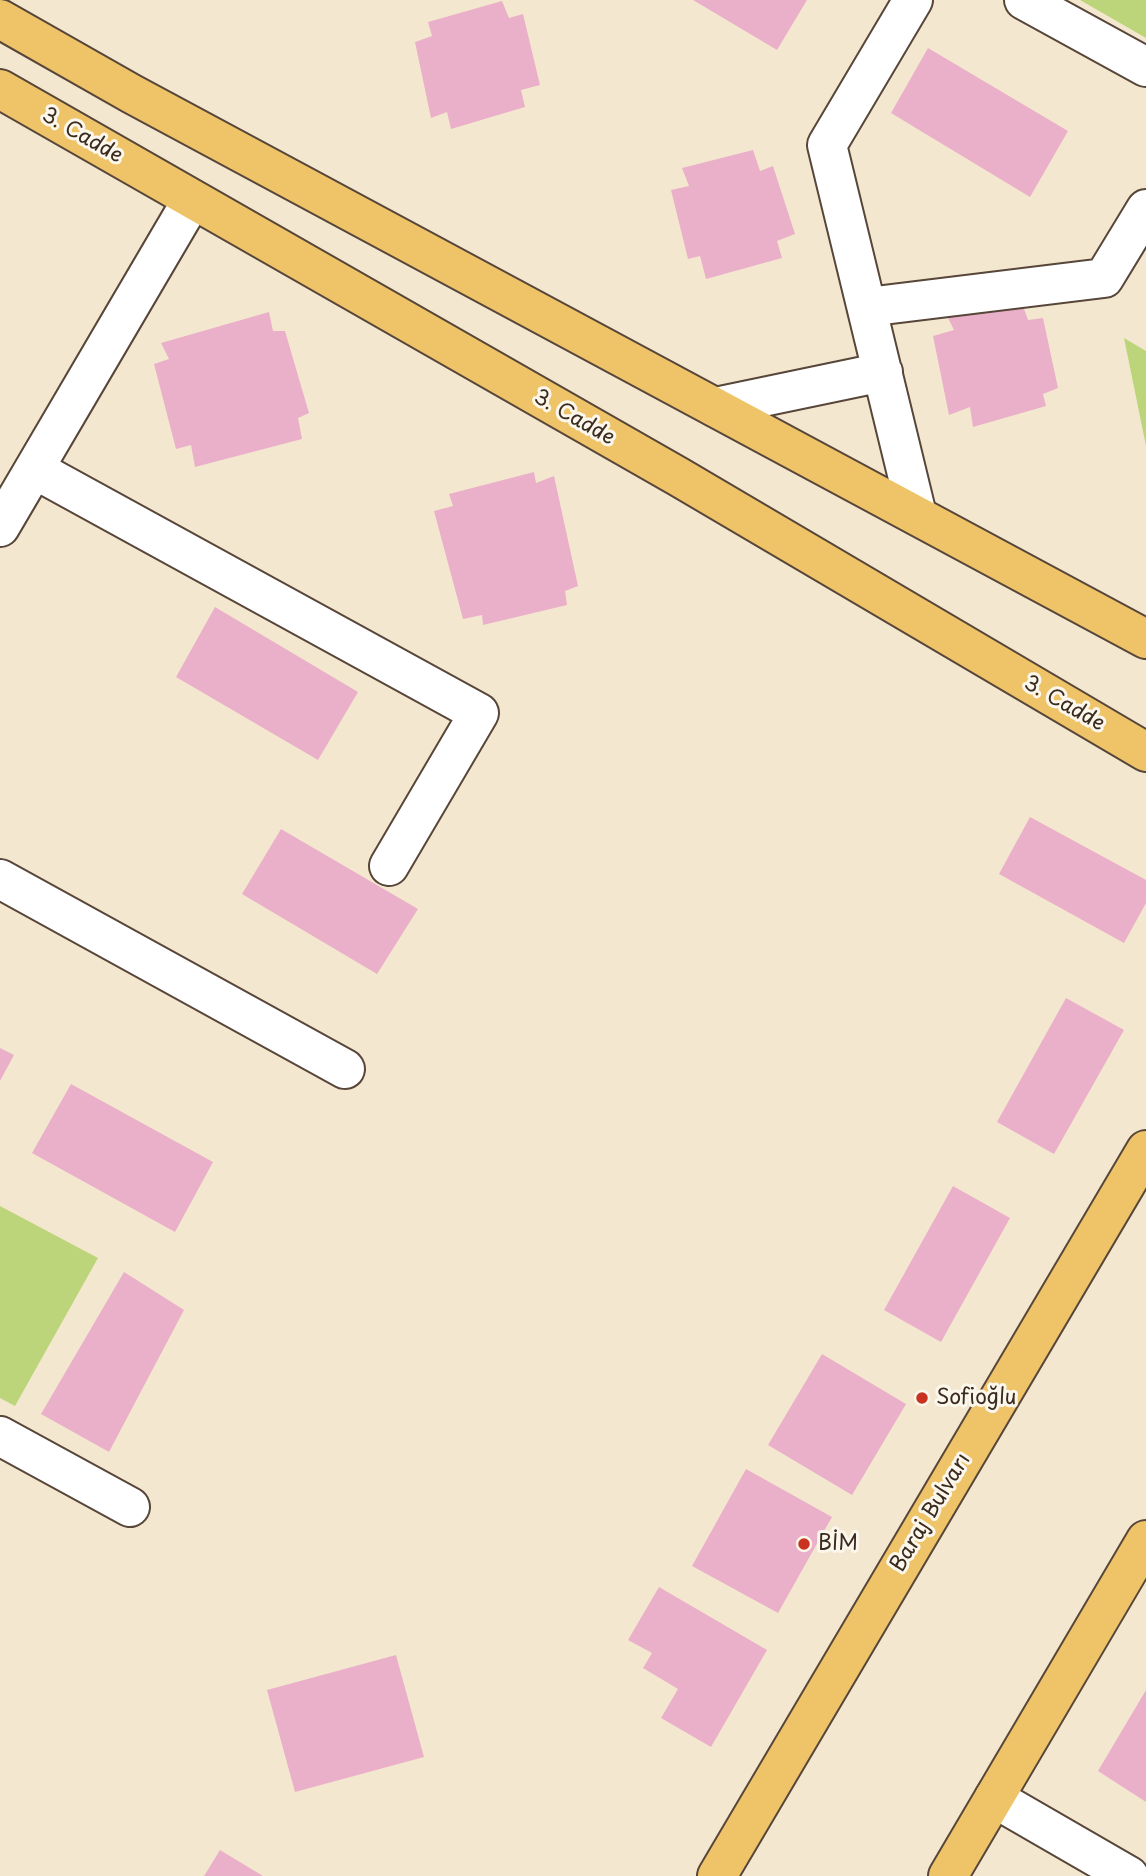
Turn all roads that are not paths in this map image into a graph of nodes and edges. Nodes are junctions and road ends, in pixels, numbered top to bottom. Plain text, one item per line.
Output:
1 (913, 0) edge
2 (1024, 0) edge
3 (0, 19) edge
4 (1146, 67) edge
5 (0, 89) edge
6 (192, 200) junction
7 (1146, 209) edge
8 (867, 307) junction
9 (883, 372) junction
10 (715, 407) junction
11 (34, 469) junction
12 (917, 516) junction
13 (0, 527) edge
14 (1146, 639) edge
15 (1146, 752) edge
16 (389, 866) dead end
17 (0, 878) edge
18 (345, 1069) dead end
19 (1146, 1150) edge
20 (0, 1436) edge
21 (130, 1507) dead end
22 (1146, 1540) edge
23 (994, 1798) junction
24 (717, 1876) edge
25 (948, 1876) edge
26 (1129, 1876) edge

1 - 8 street
2 - 4 street
3 - 10 main road
5 - 6 main road, 3. Cadde
6 - 11 street
6 - 15 main road, 3. Cadde
7 - 8 street
8 - 9 street
9 - 10 street
9 - 12 street
10 - 12 main road
11 - 13 street
11 - 16 street
12 - 14 main road
17 - 18 street
19 - 24 main road, Baraj Bulvarı
20 - 21 street
22 - 23 main road
23 - 25 main road
23 - 26 street

